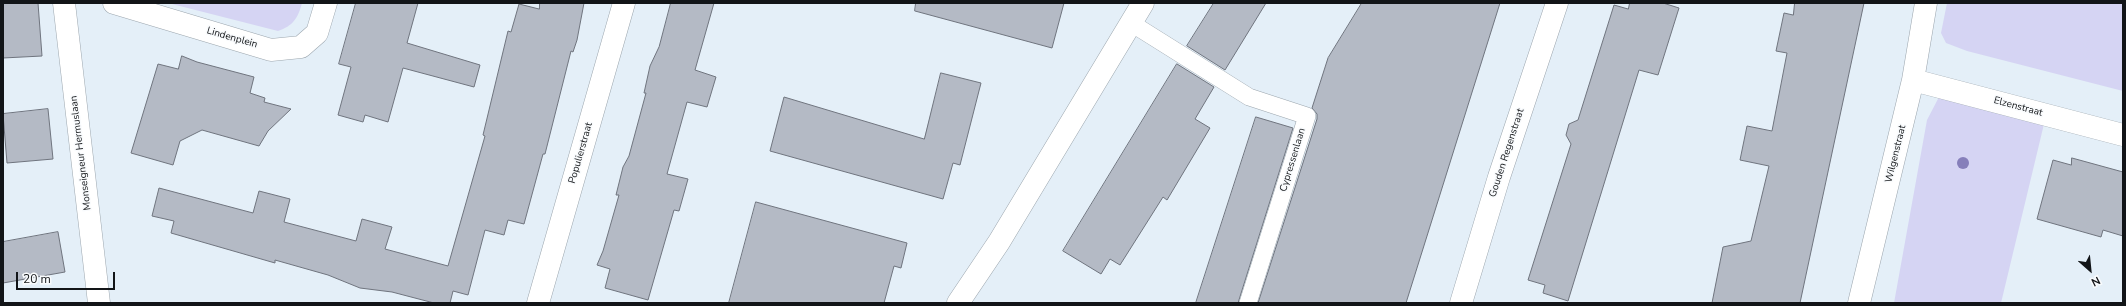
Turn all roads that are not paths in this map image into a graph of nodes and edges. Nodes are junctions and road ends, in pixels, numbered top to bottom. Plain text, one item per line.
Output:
1 (64, 3) edge
2 (114, 3) edge
3 (326, 3) edge
4 (624, 3) edge
5 (1143, 3) edge
6 (1556, 3) edge
7 (1926, 3) edge
8 (1131, 23) junction
9 (1914, 80) junction
10 (2123, 135) edge
11 (99, 303) edge
12 (538, 303) edge
13 (958, 303) edge
14 (1248, 303) edge
15 (1460, 303) edge
16 (1859, 303) edge

1 - 11 street, Monseigneur Hermuslaan
2 - 3 street, Lindenplein
4 - 12 street, Populierstraat
5 - 8 street
6 - 15 street, Gouden Regenstraat
7 - 9 street, Wilgenstraat
8 - 13 street
8 - 14 lane, Cypressenlaan
9 - 10 street, Elzenstraat
9 - 16 street, Wilgenstraat

